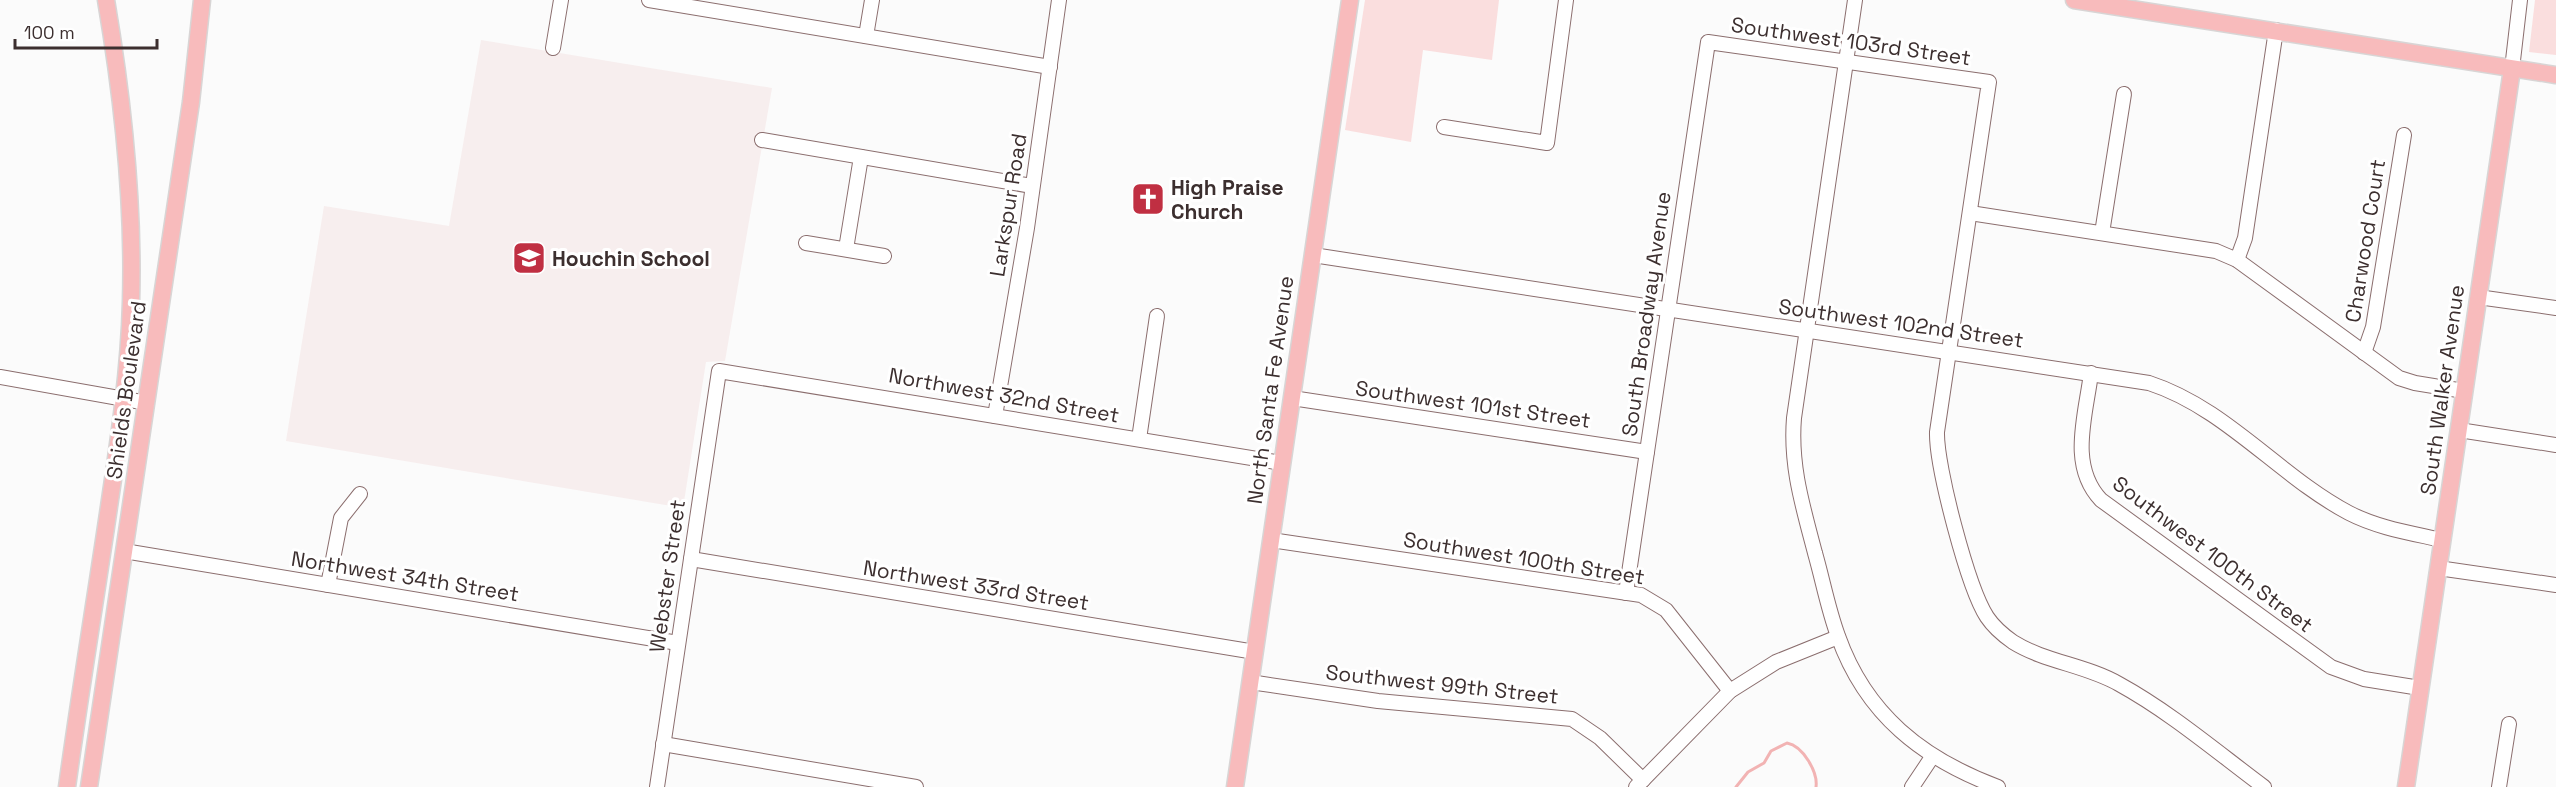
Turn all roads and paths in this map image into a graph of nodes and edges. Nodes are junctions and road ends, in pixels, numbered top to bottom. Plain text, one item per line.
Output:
1 (106, 0) edge
2 (202, 0) edge
3 (561, 0) edge
4 (649, 0) edge
5 (872, 0) edge
6 (1059, 0) edge
7 (1350, 0) edge
8 (1566, 0) edge
9 (1855, 0) edge
10 (2074, 0) edge
11 (2520, 0) edge
12 (2276, 30) junction
13 (866, 36) junction
14 (1708, 42) joint
15 (553, 48) dead end
16 (1846, 62) junction
17 (1050, 67) junction
18 (2512, 69) junction
19 (2556, 75) edge
20 (2124, 94) dead end
21 (1444, 127) dead end
22 (2404, 135) dead end
23 (762, 140) dead end
24 (861, 158) junction
25 (1032, 186) junction
26 (1970, 213) junction
27 (2102, 233) junction
28 (806, 243) dead end
29 (846, 249) junction
30 (1313, 255) junction
31 (884, 256) dead end
32 (2237, 260) junction
33 (2478, 297) junction
34 (2556, 308) edge
35 (1668, 309) junction
36 (1157, 316) dead end
37 (1807, 330) junction
38 (1948, 352) junction
39 (2364, 353) junction
40 (719, 371) joint
41 (2091, 373) junction
42 (0, 377) edge
43 (2464, 391) junction
44 (1292, 398) junction
45 (124, 400) junction
46 (147, 403) junction
47 (995, 416) junction
48 (2459, 430) junction
49 (1139, 439) junction
50 (2556, 445) edge
51 (1647, 452) junction
52 (1282, 463) junction
53 (360, 494) dead end
54 (1271, 540) junction
55 (2442, 540) junction
56 (124, 551) junction
57 (691, 559) junction
58 (2438, 568) junction
59 (328, 585) junction
60 (2556, 585) edge
61 (1626, 592) junction
62 (1838, 637) junction
63 (678, 643) junction
64 (1255, 652) junction
65 (1250, 682) junction
66 (2420, 688) junction
67 (1730, 691) junction
68 (2510, 724) dead end
69 (663, 744) junction
70 (1932, 757) junction
71 (1640, 784) edge
72 (67, 787) edge
73 (89, 787) edge
74 (657, 787) edge
75 (916, 787) edge
76 (1235, 787) edge
77 (1912, 787) edge
78 (1998, 787) edge
79 (2264, 787) edge
80 (2406, 787) edge
81 (2499, 787) edge

1 - 45 main road, Shields Boulevard
2 - 46 main road, Shields Boulevard
3 - 15 street
4 - 13 street
5 - 13 street
6 - 17 street, Larkspur Road
7 - 30 main road, North Santa Fe Avenue
8 - 21 street
9 - 16 street
10 - 12 main road
11 - 18 street, South Walker Avenue
12 - 18 main road
12 - 32 street
13 - 17 street
14 - 16 street, Southwest 103rd Street
14 - 35 street, South Broadway Avenue
16 - 26 street, Southwest 103rd Street
16 - 37 street
17 - 25 street, Larkspur Road
18 - 19 main road
18 - 33 main road, South Walker Avenue
20 - 27 street
22 - 39 street, Charwood Court
23 - 24 street
24 - 25 street
24 - 29 street
25 - 47 street, Larkspur Road
26 - 27 street
26 - 38 street
27 - 32 street
28 - 29 street
29 - 31 street
30 - 35 street, Southwest 102nd Street
30 - 44 main road, North Santa Fe Avenue
32 - 39 street
33 - 34 street
33 - 43 main road, South Walker Avenue
35 - 37 street, Southwest 102nd Street
35 - 51 street, South Broadway Avenue
36 - 49 street
37 - 38 street, Southwest 102nd Street
37 - 62 street
38 - 41 street, Southwest 102nd Street
38 - 79 street
39 - 43 street
40 - 47 street, Northwest 32nd Street
40 - 57 street, Webster Street
41 - 55 street, Southwest 102nd Street
41 - 66 street, Southwest 100th Street
42 - 45 street
43 - 48 main road, South Walker Avenue
44 - 51 street, Southwest 101st Street
44 - 52 main road, North Santa Fe Avenue
45 - 46 street
45 - 72 main road, Shields Boulevard
46 - 56 main road, Shields Boulevard
47 - 49 street, Northwest 32nd Street
48 - 50 street
48 - 55 main road, South Walker Avenue
49 - 52 street, Northwest 32nd Street
51 - 61 street, South Broadway Avenue
52 - 54 main road, North Santa Fe Avenue
53 - 59 street
54 - 61 street, Southwest 100th Street
54 - 64 main road, North Santa Fe Avenue
55 - 58 main road, South Walker Avenue
56 - 59 street, Northwest 34th Street
56 - 73 main road, Shields Boulevard
57 - 63 street, Webster Street
57 - 64 street, Northwest 33rd Street
58 - 60 street
58 - 66 main road, South Walker Avenue
59 - 63 street, Northwest 34th Street
61 - 67 street, Southwest 100th Street
62 - 67 street
62 - 70 street
63 - 69 street, Webster Street
64 - 65 main road, North Santa Fe Avenue
65 - 71 street, Southwest 99th Street
65 - 76 main road, North Santa Fe Avenue
66 - 80 main road, South Walker Avenue
67 - 71 street
68 - 81 street
69 - 74 street, Webster Street
69 - 75 street
70 - 77 street
70 - 78 street

